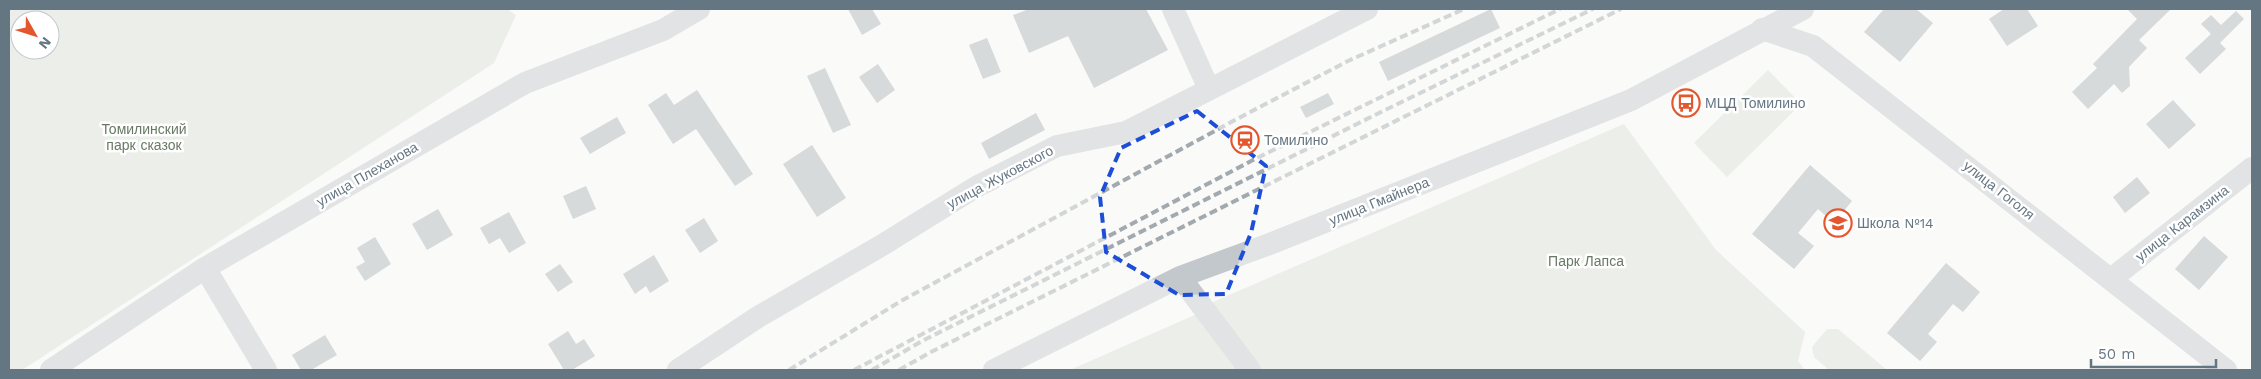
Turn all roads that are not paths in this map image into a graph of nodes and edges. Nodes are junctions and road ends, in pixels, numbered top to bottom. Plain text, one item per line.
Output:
1 (699, 9) edge
2 (1173, 9) edge
3 (1366, 9) edge
4 (1803, 9) edge
5 (1762, 29) junction
6 (1209, 89) junction
7 (2252, 168) edge
8 (205, 268) junction
9 (1180, 277) junction
10 (2111, 279) junction
11 (51, 370) edge
12 (266, 370) edge
13 (678, 370) edge
14 (994, 370) edge
15 (1250, 370) edge
16 (2226, 370) edge

1 - 8 street, улица Плеханова
2 - 6 street
3 - 6 street, улица Жуковского
4 - 5 street, улица Гмайнера
5 - 9 street, улица Гмайнера
5 - 10 street, улица Гоголя
6 - 13 street, улица Жуковского
7 - 10 street, улица Карамзина
8 - 11 street, улица Плеханова
8 - 12 street
9 - 14 street, улица Гмайнера
9 - 15 street
10 - 16 street, улица Гоголя

